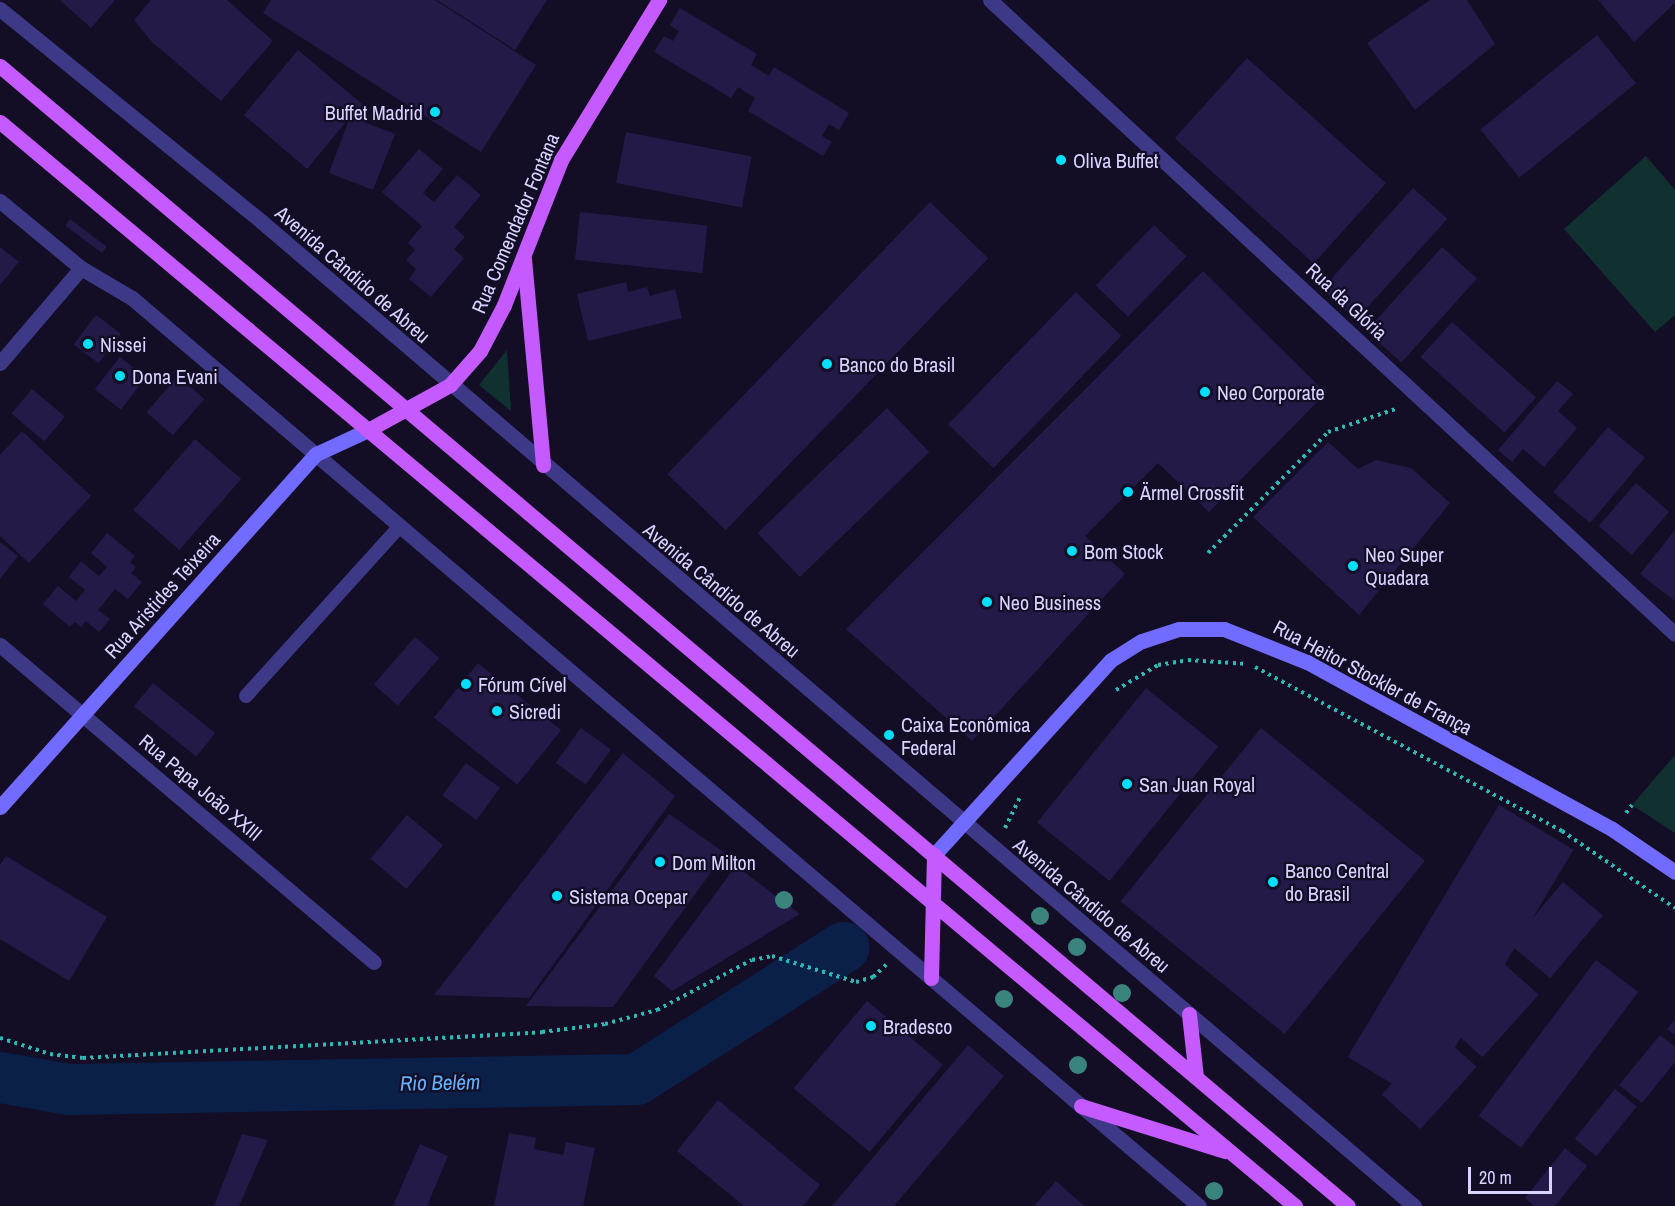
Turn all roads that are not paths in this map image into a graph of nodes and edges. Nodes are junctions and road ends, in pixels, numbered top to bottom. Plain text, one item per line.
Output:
1 (659, 0) edge
2 (990, 0) edge
3 (0, 9) edge
4 (0, 66) edge
5 (0, 122) edge
6 (0, 201) edge
7 (523, 256) junction
8 (81, 268) junction
9 (0, 363) edge
10 (450, 385) junction
11 (407, 409) junction
12 (369, 430) junction
13 (316, 454) junction
14 (543, 465) junction
15 (400, 526) junction
16 (1675, 634) edge
17 (0, 645) edge
18 (246, 696) dead end
19 (82, 715) junction
20 (0, 807) edge
21 (963, 822) junction
22 (934, 855) junction
23 (1675, 872) edge
24 (934, 904) junction
25 (374, 962) dead end
26 (932, 978) junction
27 (1189, 1014) junction
28 (1196, 1077) junction
29 (1081, 1106) junction
30 (1232, 1153) junction
31 (1199, 1206) edge
32 (1295, 1206) edge
33 (1348, 1206) edge
34 (1414, 1206) edge

1 - 7 main road, Rua Comendador Fontana
2 - 16 street, Rua da Glória
3 - 10 street, Avenida Cândido de Abreu
4 - 11 main road
5 - 12 main road
6 - 8 street
7 - 10 main road, Rua Comendador Fontana
7 - 14 main road
8 - 9 street
8 - 13 street
10 - 11 main road, Rua Comendador Fontana
10 - 14 street, Avenida Cândido de Abreu
11 - 12 main road, Rua Comendador Fontana
11 - 22 main road
12 - 13 main road, Rua Aristides Teixeira
12 - 24 main road
13 - 15 street
13 - 19 main road, Rua Aristides Teixeira
14 - 21 street, Avenida Cândido de Abreu
15 - 18 lane
15 - 26 street
17 - 19 street, Rua Papa João XXIII
19 - 20 main road, Rua Aristides Teixeira
19 - 25 street, Rua Papa João XXIII
21 - 22 main road, Rua Heitor Stockler de França
21 - 23 main road, Rua Heitor Stockler de França
21 - 27 street, Avenida Cândido de Abreu
22 - 24 main road
22 - 28 main road
24 - 26 main road
24 - 30 main road
26 - 29 street
27 - 28 main road
27 - 34 street, Avenida Cândido de Abreu
28 - 33 main road
29 - 30 main road
29 - 31 street
30 - 32 main road

